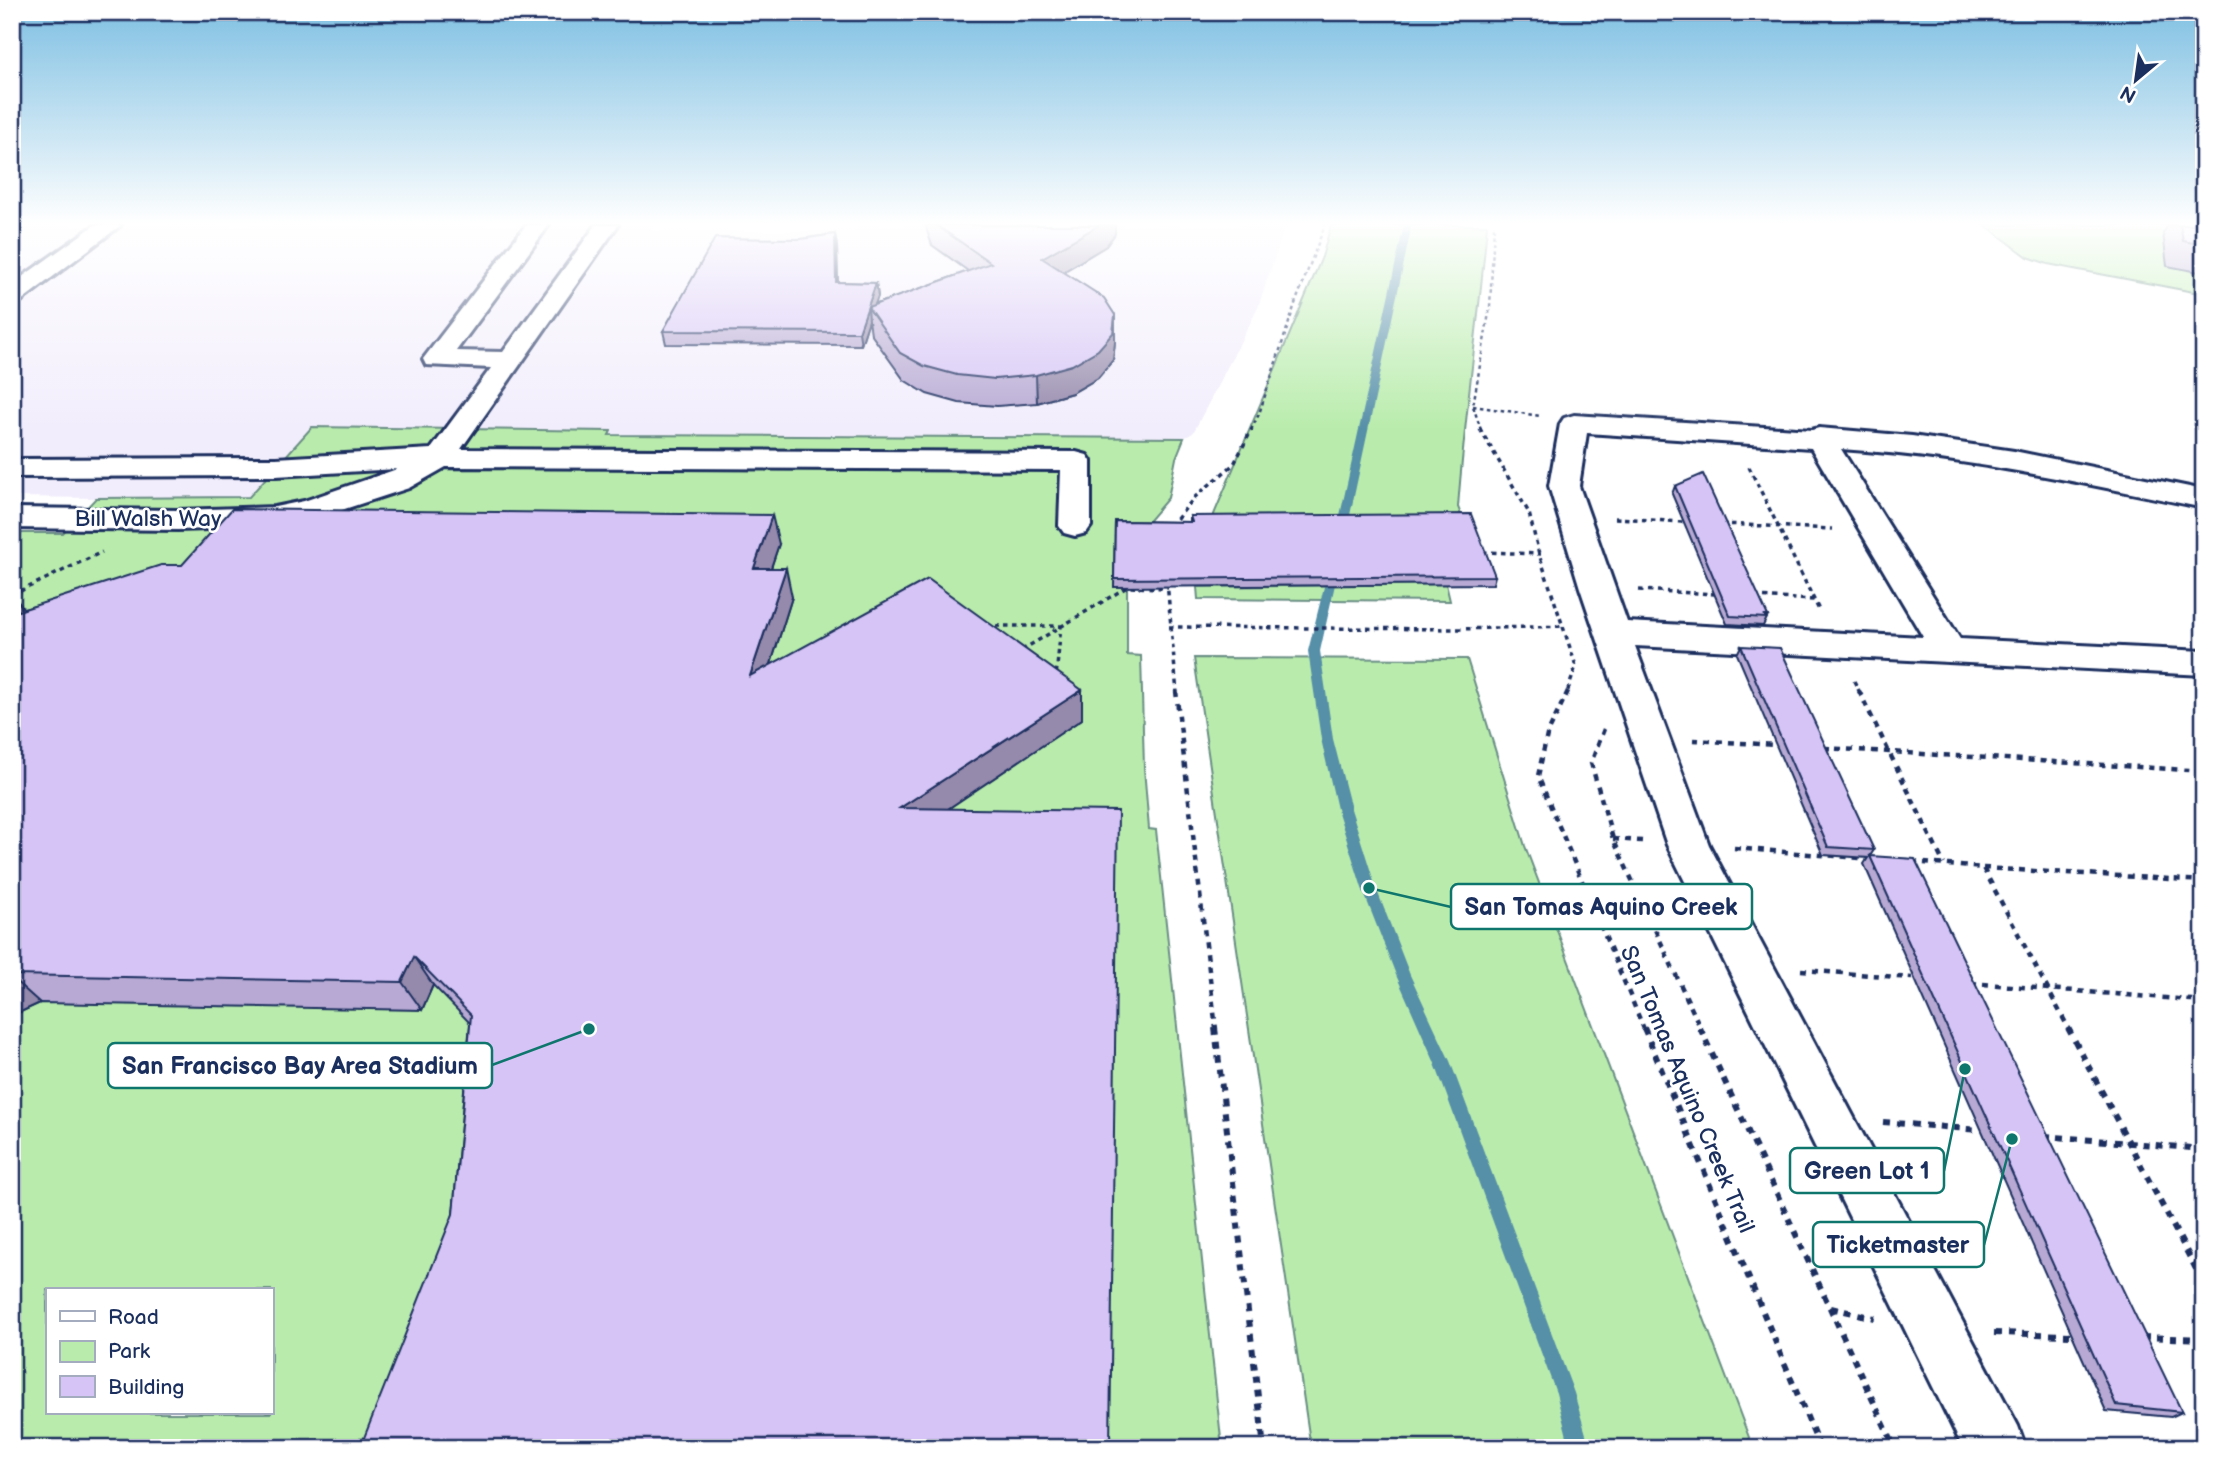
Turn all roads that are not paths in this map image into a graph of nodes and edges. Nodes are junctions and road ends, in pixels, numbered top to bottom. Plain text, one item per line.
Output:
1 (486, 293) edge
2 (557, 293) edge
3 (508, 360) junction
4 (1819, 438) junction
5 (440, 458) junction
6 (12, 468) edge
7 (2204, 499) edge
8 (12, 518) edge
9 (1075, 526) dead end
10 (1613, 633) junction
11 (1949, 650) junction
12 (2204, 663) edge
13 (1996, 1448) edge

1 - 3 lane
2 - 3 lane
3 - 5 lane
4 - 7 lane
4 - 10 lane
4 - 11 lane
5 - 6 lane
5 - 8 lane, Bill Walsh Way
5 - 9 lane
10 - 11 lane
10 - 13 lane
11 - 12 lane

